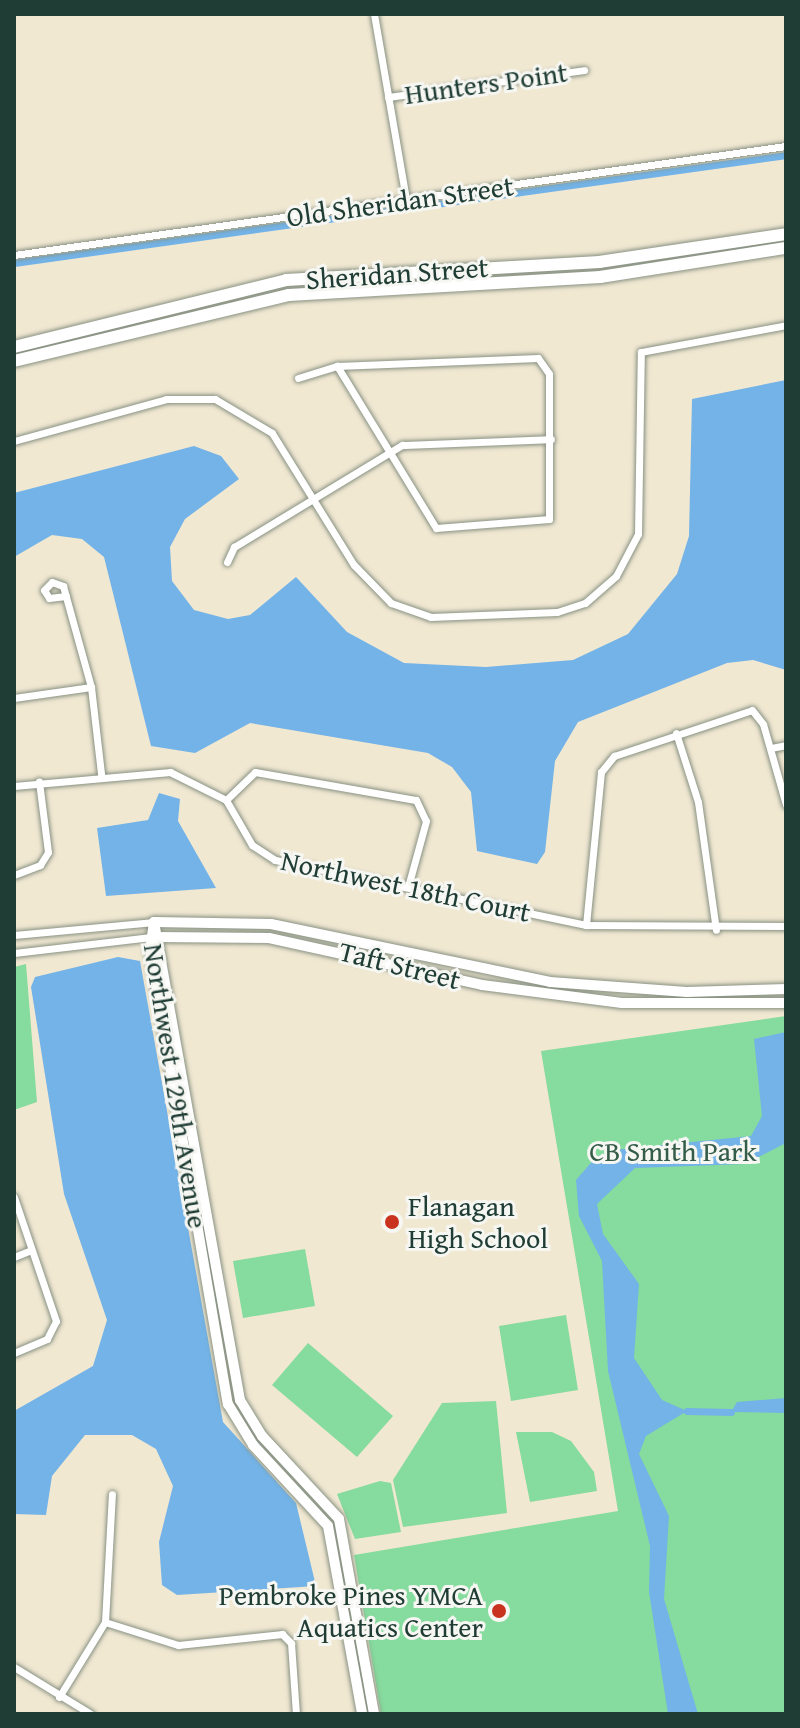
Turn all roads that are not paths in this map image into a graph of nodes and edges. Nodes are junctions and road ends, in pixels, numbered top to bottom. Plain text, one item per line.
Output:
1 (374, 14) edge
2 (584, 70) dead end
3 (388, 97) junction
4 (786, 146) edge
5 (406, 200) junction
6 (786, 234) edge
7 (786, 248) edge
8 (14, 255) edge
9 (786, 325) edge
10 (14, 347) edge
11 (14, 361) edge
12 (337, 366) junction
13 (298, 378) dead end
14 (551, 439) junction
15 (14, 441) edge
16 (386, 452) junction
17 (314, 497) junction
18 (227, 562) dead end
19 (66, 596) dead end
20 (91, 687) junction
21 (14, 698) edge
22 (676, 733) junction
23 (786, 745) edge
24 (771, 748) junction
25 (101, 774) junction
26 (39, 782) junction
27 (14, 786) edge
28 (226, 800) junction
29 (786, 805) edge
30 (14, 875) edge
31 (408, 887) junction
32 (154, 922) junction
33 (586, 925) junction
34 (786, 926) edge
35 (36, 930) junction
36 (716, 930) junction
37 (14, 935) edge
38 (156, 937) junction
39 (372, 943) junction
40 (39, 948) junction
41 (14, 953) edge
42 (369, 956) junction
43 (786, 989) edge
44 (786, 1003) edge
45 (14, 1197) edge
46 (213, 1247) junction
47 (29, 1251) junction
48 (14, 1257) edge
49 (202, 1258) junction
50 (14, 1353) edge
51 (112, 1494) dead end
52 (105, 1622) junction
53 (14, 1667) edge
54 (59, 1697) junction
55 (91, 1714) edge
56 (297, 1714) edge
57 (362, 1714) edge
58 (374, 1714) edge

1 - 3 street
2 - 3 street, Hunters Point
3 - 5 street
4 - 5 street, Old Sheridan Street
5 - 8 street, Old Sheridan Street
6 - 10 main road, Sheridan Street
7 - 11 main road, Sheridan Street
9 - 17 street
12 - 13 street
12 - 14 street
12 - 16 street
14 - 16 street
14 - 16 street
15 - 17 street
16 - 17 street
17 - 18 street
19 - 20 street
20 - 21 street
20 - 25 street
22 - 24 street
22 - 33 street
22 - 36 street
23 - 24 street
24 - 29 street
25 - 26 street
25 - 28 street
26 - 27 street
26 - 30 street
28 - 31 street, Northwest 18th Court
28 - 31 street
31 - 33 street, Northwest 18th Court
32 - 35 street, Taft Street
32 - 38 street, Northwest 129th Avenue
32 - 39 street, Taft Street
33 - 36 street, Northwest 18th Court
34 - 36 street, Northwest 18th Court
35 - 37 street, Taft Street
35 - 40 street
38 - 40 street, Taft Street
38 - 42 street, Taft Street
38 - 46 street, Northwest 129th Avenue
38 - 49 street, Northwest 129th Avenue
39 - 42 street
39 - 43 street, Taft Street
40 - 41 street, Taft Street
42 - 44 street, Taft Street
45 - 47 street
46 - 49 street
46 - 58 street, Northwest 129th Avenue
47 - 48 street
47 - 50 street
49 - 57 street, Northwest 129th Avenue
51 - 52 street
52 - 54 street
52 - 56 street
53 - 54 street
54 - 55 street

